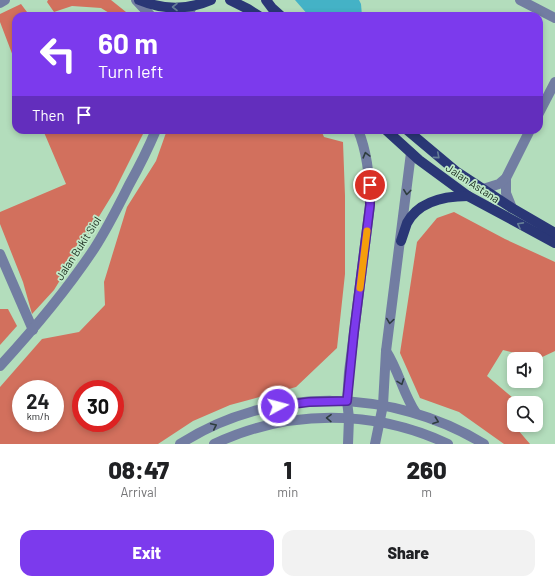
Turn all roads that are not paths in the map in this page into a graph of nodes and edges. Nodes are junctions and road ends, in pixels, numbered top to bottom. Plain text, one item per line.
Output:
1 (5, 0) edge
2 (138, 0) edge
3 (211, 0) edge
4 (230, 0) edge
5 (266, 0) edge
6 (520, 0) edge
7 (0, 3) edge
8 (192, 6) junction
9 (148, 12) edge
10 (190, 12) edge
11 (253, 12) edge
12 (276, 12) edge
13 (555, 18) edge
14 (555, 82) edge
15 (543, 105) edge
16 (154, 134) edge
17 (359, 134) edge
18 (390, 134) edge
19 (405, 134) edge
20 (412, 134) edge
21 (528, 134) edge
22 (411, 153) junction
23 (506, 178) junction
24 (483, 189) junction
25 (468, 196) junction
26 (512, 208) junction
27 (555, 232) edge
28 (401, 241) junction
29 (555, 243) edge
30 (0, 254) edge
31 (33, 330) junction
32 (386, 351) junction
33 (0, 366) edge
34 (347, 401) junction
35 (383, 405) junction
36 (416, 413) junction
37 (349, 418) junction
38 (379, 421) junction
39 (180, 444) edge
40 (214, 444) edge
41 (348, 444) edge
42 (375, 444) edge
43 (448, 444) edge
44 (484, 444) edge

1 - 7 street
8 -> 2 main road
2 - 9 street
3 - 8 main road
4 - 11 main road
5 - 12 main road
6 - 13 street
8 - 10 street
14 - 15 street
16 - 31 street, Jalan Bukit Siol
34 -> 17 street
18 - 22 main road, Jalan Astana
19 - 22 main road
20 -> 24 main road, Jalan Astana
21 - 23 street
22 - 25 main road, Jalan Astana
22 -> 28 street
23 - 24 street
23 - 26 street
24 - 26 main road, Jalan Astana
25 - 28 main road
29 -> 25 main road, Jalan Astana
26 - 27 main road, Jalan Astana
28 -> 32 street
30 - 31 street
31 - 33 street, Jalan Bukit Siol
32 - 35 street
32 -> 36 street
34 - 35 street
34 - 37 street
39 -> 34 street
35 - 36 street
35 - 38 street
36 -> 44 street
37 - 38 street
37 -> 40 street
37 - 41 street
38 - 42 street
38 - 43 street

